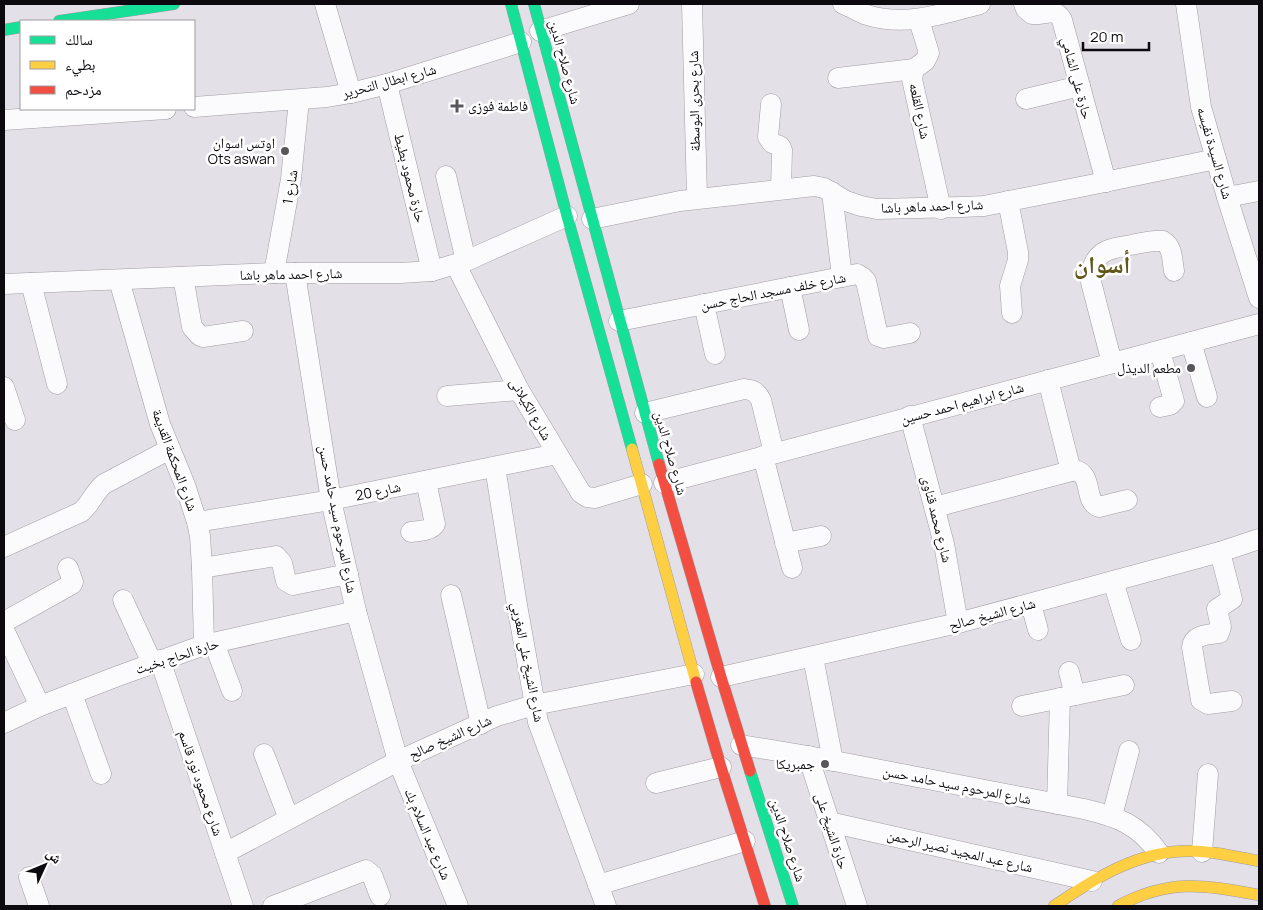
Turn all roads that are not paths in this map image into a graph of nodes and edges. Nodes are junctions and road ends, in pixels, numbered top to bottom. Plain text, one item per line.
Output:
1 (174, 4) edge
2 (325, 4) edge
3 (510, 4) edge
4 (534, 4) edge
5 (629, 4) edge
6 (692, 4) edge
7 (842, 4) edge
8 (980, 4) edge
9 (1024, 4) edge
10 (1186, 4) edge
11 (66, 20) edge
12 (918, 20) junction
13 (20, 27) edge
14 (4, 30) edge
15 (540, 31) junction
16 (521, 42) junction
17 (914, 69) junction
18 (838, 78) dead end
19 (387, 84) junction
20 (1080, 86) junction
21 (351, 93) junction
22 (1026, 99) dead end
23 (299, 100) junction
24 (771, 104) dead end
25 (195, 107) edge
26 (151, 110) edge
27 (4, 120) edge
28 (1216, 159) junction
29 (446, 176) dead end
30 (1106, 182) junction
31 (781, 189) junction
32 (1259, 191) edge
33 (832, 192) junction
34 (1227, 197) junction
35 (697, 198) junction
36 (1008, 201) junction
37 (941, 208) junction
38 (567, 216) junction
39 (592, 219) junction
40 (461, 263) junction
41 (432, 271) junction
42 (1174, 271) dead end
43 (274, 273) junction
44 (296, 273) junction
45 (183, 277) junction
46 (842, 277) junction
47 (119, 280) junction
48 (31, 283) junction
49 (4, 284) edge
50 (790, 288) junction
51 (1259, 298) edge
52 (704, 304) junction
53 (1012, 313) dead end
54 (620, 321) junction
55 (1259, 324) edge
56 (799, 330) dead end
57 (243, 331) dead end
58 (910, 333) dead end
59 (1191, 342) junction
60 (1160, 351) junction
61 (715, 354) dead end
62 (1112, 363) junction
63 (1048, 380) junction
64 (57, 384) dead end
65 (519, 390) junction
66 (5, 394) edge
67 (448, 396) dead end
68 (1207, 397) dead end
69 (1160, 408) dead end
70 (644, 413) junction
71 (910, 416) junction
72 (15, 420) dead end
73 (170, 449) junction
74 (557, 454) junction
75 (768, 455) junction
76 (495, 467) junction
77 (1071, 471) junction
78 (426, 481) junction
79 (664, 482) junction
80 (642, 484) junction
81 (331, 500) junction
82 (1127, 500) dead end
83 (935, 507) junction
84 (197, 522) junction
85 (411, 532) dead end
86 (821, 536) dead end
87 (1259, 539) edge
88 (785, 543) junction
89 (4, 547) edge
90 (1220, 552) junction
91 (68, 568) dead end
92 (202, 568) junction
93 (792, 568) dead end
94 (348, 574) junction
95 (1113, 581) junction
96 (450, 595) dead end
97 (123, 600) dead end
98 (1031, 604) junction
99 (356, 610) junction
100 (4, 622) edge
101 (958, 623) junction
102 (4, 630) edge
103 (1038, 630) dead end
104 (1131, 640) dead end
105 (209, 644) junction
106 (812, 657) junction
107 (156, 662) junction
108 (1069, 672) dead end
109 (694, 674) junction
110 (721, 677) junction
111 (1124, 685) dead end
112 (232, 691) dead end
113 (72, 694) junction
114 (1068, 697) junction
115 (1232, 701) dead end
116 (534, 705) junction
117 (40, 706) junction
118 (1022, 706) dead end
119 (4, 723) edge
120 (481, 724) junction
121 (742, 745) junction
122 (1129, 751) dead end
123 (264, 754) dead end
124 (808, 756) junction
125 (398, 761) junction
126 (833, 761) junction
127 (721, 767) junction
128 (101, 774) dead end
129 (1208, 774) dead end
130 (656, 784) dead end
131 (1057, 804) junction
132 (1112, 816) junction
133 (289, 819) junction
134 (829, 822) junction
135 (744, 841) junction
136 (1202, 852) junction
137 (225, 853) junction
138 (1159, 853) junction
139 (1259, 862) edge
140 (29, 877) dead end
141 (1092, 881) junction
142 (598, 885) junction
143 (1259, 895) edge
144 (380, 896) dead end
145 (322, 898) edge
146 (39, 906) edge
147 (243, 906) edge
148 (274, 906) edge
149 (458, 906) edge
150 (606, 906) edge
151 (765, 906) edge
152 (793, 906) edge
153 (857, 906) edge
154 (1054, 906) edge
155 (1118, 906) edge

1 - 11 main road
2 - 21 street
3 - 16 main road
4 - 15 main road, شارع صلاح الدين
5 - 15 street
6 - 35 street, شارع بحرى البوسطة
7 - 12 street
8 - 12 street
9 - 20 street, حارة على الشامي
10 - 28 street, شارع السيدة نفيسه
12 - 17 street, شارع القلعه
13 - 14 main road
15 - 39 main road, شارع صلاح الدين
16 - 19 street, شارع ابطال التحرير
16 - 38 main road
17 - 18 street
17 - 37 street, شارع القلعه
19 - 21 street, شارع ابطال التحرير
19 - 41 street, حارة محمود بطيط
20 - 22 street
20 - 30 street, حارة على الشامي
21 - 23 street, شارع ابطال التحرير
23 - 25 street, شارع ابطال التحرير
23 - 43 street, شارع 1
24 - 31 street
26 - 27 street
28 - 30 street, شارع احمد ماهر باشا
28 - 34 street, شارع السيدة نفيسه
29 - 40 street, شارع الكيلانى
30 - 36 street, شارع احمد ماهر باشا
31 - 33 street, شارع احمد ماهر باشا
31 - 35 street, شارع احمد ماهر باشا
32 - 34 street
33 - 37 street, شارع احمد ماهر باشا
33 - 46 street
34 - 51 street, شارع السيدة نفيسه
35 - 39 street, شارع احمد ماهر باشا
36 - 37 street, شارع احمد ماهر باشا
36 - 53 street
38 - 40 street, شارع احمد ماهر باشا
38 - 80 main road
39 - 54 main road, شارع صلاح الدين
40 - 41 street, شارع احمد ماهر باشا
40 - 65 street, شارع الكيلانى
41 - 44 street, شارع احمد ماهر باشا
42 - 62 street
43 - 44 street, شارع احمد ماهر باشا
43 - 45 street, شارع احمد ماهر باشا
44 - 81 street, شارع المرحوم سيد حامد حسن
45 - 47 street, شارع احمد ماهر باشا
45 - 57 street
46 - 50 street, شارع خلف مسجد الحاج حسن
46 - 58 street, شارع خلف مسجد الحاج حسن
47 - 48 street, شارع احمد ماهر باشا
47 - 73 street, شارع المحكمة القديمة
48 - 49 street, شارع احمد ماهر باشا
48 - 64 street
50 - 52 street, شارع خلف مسجد الحاج حسن
50 - 56 street
52 - 54 street, شارع خلف مسجد الحاج حسن
52 - 61 street
54 - 70 main road, شارع صلاح الدين
55 - 59 street, شارع ابراهيم احمد حسين
59 - 60 street, شارع ابراهيم احمد حسين
59 - 68 street
60 - 62 street, شارع ابراهيم احمد حسين
60 - 69 street
62 - 63 street, شارع ابراهيم احمد حسين
63 - 71 street, شارع ابراهيم احمد حسين
63 - 77 street
65 - 67 street
65 - 74 street, شارع الكيلانى
66 - 72 street
70 - 75 street
70 - 79 main road, شارع صلاح الدين
71 - 75 street, شارع ابراهيم احمد حسين
71 - 83 street, شارع محمد قناوى
73 - 84 street, شارع المحكمة القديمة
73 - 89 street
74 - 76 street, شارع 20
74 - 80 street, شارع الكيلانى
75 - 79 street, شارع ابراهيم احمد حسين
75 - 88 street
76 - 78 street, شارع 20
76 - 116 street, شارع الشيخ على المغربي
77 - 82 street
77 - 83 street
78 - 81 street, شارع 20
78 - 85 street
79 - 110 main road, شارع صلاح الدين
80 - 109 main road
81 - 84 street, شارع 20
81 - 94 street, شارع المرحوم سيد حامد حسن
83 - 101 street, شارع محمد قناوى
84 - 92 street, شارع المحكمة القديمة
86 - 88 street
87 - 90 street, شارع الشيخ صالح
88 - 93 street
90 - 95 street, شارع الشيخ صالح
90 - 115 street
91 - 100 street
92 - 94 street
92 - 105 street, شارع المحكمة القديمة
94 - 99 street, شارع المرحوم سيد حامد حسن
95 - 98 street, شارع الشيخ صالح
95 - 104 street
96 - 120 street
97 - 107 street, شارع محمود نور قاسم
98 - 101 street, شارع الشيخ صالح
98 - 103 street
99 - 105 street, حارة الحاج بخيت
99 - 125 street, شارع المرحوم سيد حامد حسن
101 - 106 street, شارع الشيخ صالح
102 - 117 street
105 - 107 street, حارة الحاج بخيت
105 - 112 street, شارع المحكمة القديمة
106 - 110 street, شارع الشيخ صالح
106 - 126 street
107 - 113 street, حارة الحاج بخيت
107 - 137 street, شارع محمود نور قاسم
108 - 114 street
109 - 116 street, شارع الشيخ صالح
109 - 127 main road
110 - 121 main road, شارع صلاح الدين
111 - 114 street
113 - 117 street, حارة الحاج بخيت
113 - 128 street
114 - 118 street
114 - 131 street
116 - 120 street, شارع الشيخ صالح
116 - 142 street, شارع الشيخ على المغربي
117 - 119 street, حارة الحاج بخيت
120 - 125 street, شارع الشيخ صالح
121 - 124 street, شارع المرحوم سيد حامد حسن
121 - 152 main road, شارع صلاح الدين
122 - 132 street
123 - 133 street
124 - 126 street, شارع المرحوم سيد حامد حسن
124 - 134 street, حارة الشيخ على
125 - 133 street, شارع الشيخ صالح
125 - 149 street, شارع عبد السلام بك
126 - 131 street, شارع المرحوم سيد حامد حسن
127 - 130 street
127 - 135 main road
129 - 136 street
131 - 132 street, شارع المرحوم سيد حامد حسن
132 - 138 street, شارع المرحوم سيد حامد حسن
133 - 137 street, شارع الشيخ صالح
134 - 141 street, شارع عبد المجيد نصير الرحمن
134 - 153 street, حارة الشيخ على
135 - 142 street
135 - 151 main road
136 - 138 main road
136 - 139 main road
137 - 147 street, شارع محمود نور قاسم
138 - 141 main road
140 - 146 street
141 - 154 main road
142 - 150 street, شارع الشيخ على المغربي
143 - 155 main road
144 - 145 street
145 - 148 street

